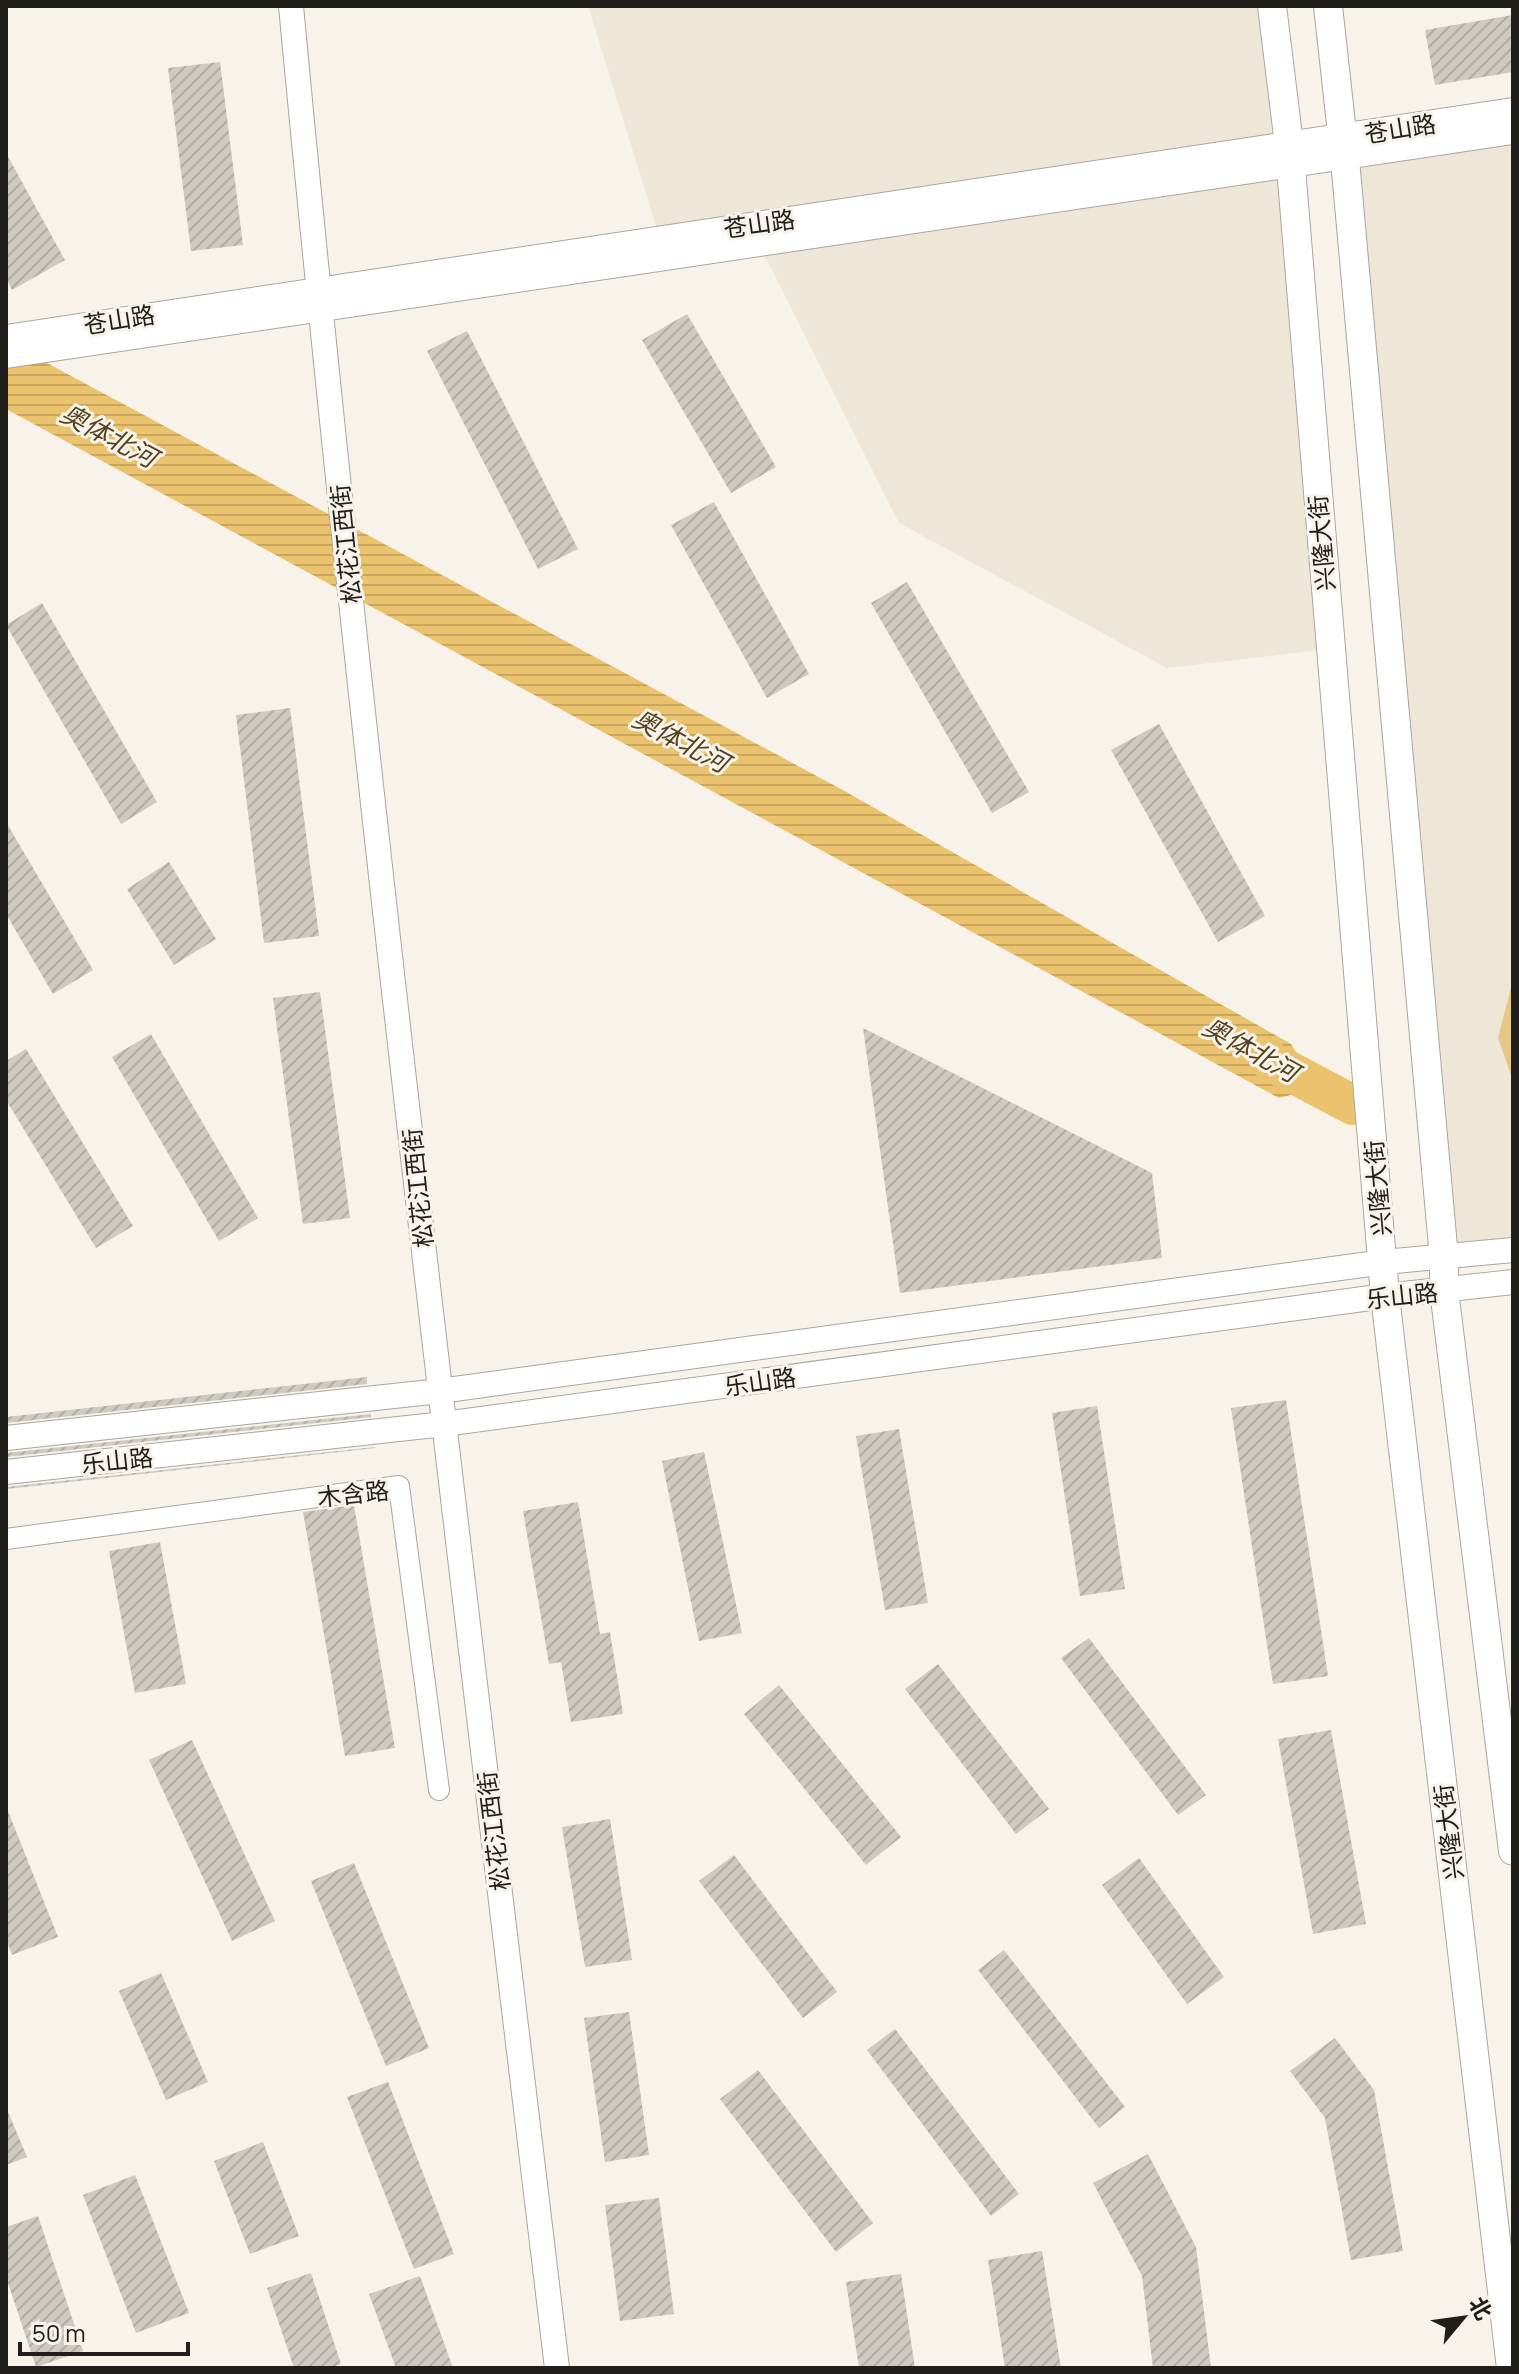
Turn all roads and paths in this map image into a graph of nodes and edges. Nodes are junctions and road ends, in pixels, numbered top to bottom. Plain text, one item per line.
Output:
1 (291, 6) edge
2 (1272, 6) edge
3 (1328, 6) edge
4 (1513, 110) edge
5 (1513, 132) edge
6 (1344, 147) junction
7 (1290, 154) junction
8 (318, 299) junction
9 (24, 340) edge
10 (6, 356) edge
11 (1513, 1250) edge
12 (1444, 1258) junction
13 (1384, 1262) junction
14 (1513, 1282) edge
15 (1444, 1290) junction
16 (1385, 1296) junction
17 (440, 1391) junction
18 (444, 1424) junction
19 (6, 1438) edge
20 (6, 1472) edge
21 (6, 1539) edge
22 (439, 1790) dead end
23 (1513, 1851) edge
24 (557, 2368) edge
25 (1511, 2368) edge

1 - 8 street, 松花江西街
2 - 7 main road, 兴隆大街
3 - 6 main road
4 - 6 street, 苍山路
5 - 6 street, 苍山路
6 - 7 street, 苍山路
6 - 12 main road
7 - 8 street, 苍山路
7 - 13 main road, 兴隆大街
8 - 9 street, 苍山路
8 - 17 street, 松花江西街
9 - 10 street, 苍山路
11 - 12 street, 乐山路
12 - 13 street, 乐山路
12 - 15 main road
13 - 16 main road, 兴隆大街
13 - 17 street, 乐山路
14 - 15 street, 乐山路
15 - 16 street, 乐山路
15 - 23 main road
16 - 18 street, 乐山路
16 - 25 main road, 兴隆大街
17 - 18 street, 松花江西街
17 - 19 street, 乐山路
18 - 20 street, 乐山路
18 - 24 street, 松花江西街
21 - 22 street, 木含路

